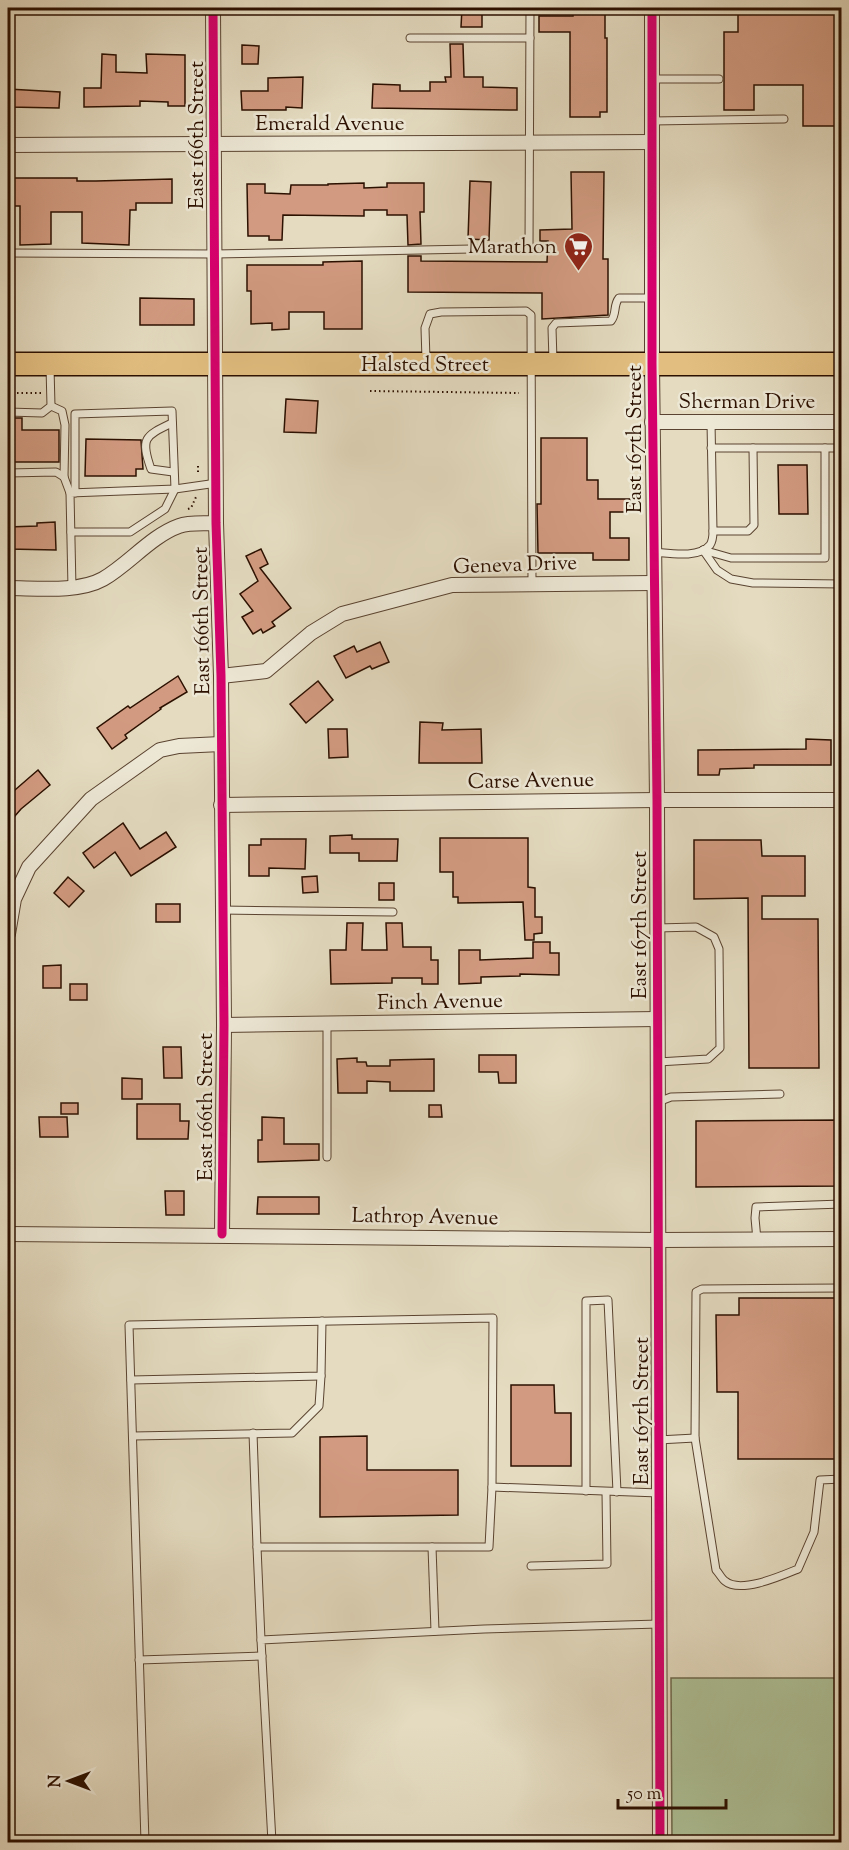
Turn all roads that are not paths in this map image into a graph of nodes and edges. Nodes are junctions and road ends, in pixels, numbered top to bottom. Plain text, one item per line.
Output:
1 (213, 8) edge
2 (530, 8) edge
3 (652, 8) edge
4 (410, 38) dead end
5 (530, 38) junction
6 (652, 79) junction
7 (719, 79) dead end
8 (784, 119) dead end
9 (652, 121) junction
10 (529, 142) junction
11 (652, 142) junction
12 (8, 145) edge
13 (214, 145) junction
14 (8, 253) edge
15 (215, 254) junction
16 (652, 298) junction
17 (8, 364) edge
18 (50, 364) junction
19 (215, 364) junction
20 (426, 364) junction
21 (542, 364) junction
22 (652, 364) junction
23 (842, 364) edge
24 (51, 406) junction
25 (8, 412) edge
26 (652, 422) junction
27 (711, 422) junction
28 (842, 422) edge
29 (172, 423) junction
30 (711, 448) junction
31 (753, 448) junction
32 (825, 448) junction
33 (842, 448) edge
34 (173, 472) junction
35 (8, 473) edge
36 (64, 477) junction
37 (217, 483) junction
38 (175, 489) junction
39 (72, 493) junction
40 (216, 523) junction
41 (713, 531) junction
42 (71, 532) junction
43 (703, 550) junction
44 (653, 552) junction
45 (532, 583) junction
46 (653, 583) junction
47 (842, 584) edge
48 (8, 588) edge
49 (72, 588) junction
50 (221, 676) junction
51 (221, 744) junction
52 (657, 800) junction
53 (842, 800) edge
54 (221, 805) junction
55 (221, 910) junction
56 (393, 912) dead end
57 (657, 928) junction
58 (8, 934) edge
59 (657, 1019) junction
60 (327, 1023) junction
61 (224, 1025) junction
62 (657, 1062) junction
63 (780, 1094) dead end
64 (657, 1102) junction
65 (327, 1157) dead end
66 (842, 1204) edge
67 (8, 1234) edge
68 (222, 1234) junction
69 (842, 1239) edge
70 (658, 1240) junction
71 (757, 1240) junction
72 (842, 1288) edge
73 (322, 1321) junction
74 (321, 1376) junction
75 (131, 1380) junction
76 (253, 1433) junction
77 (133, 1436) junction
78 (695, 1438) junction
79 (658, 1440) junction
80 (842, 1479) edge
81 (492, 1487) junction
82 (586, 1491) junction
83 (606, 1492) junction
84 (617, 1492) junction
85 (659, 1493) junction
86 (257, 1547) junction
87 (432, 1547) junction
88 (531, 1566) dead end
89 (659, 1624) junction
90 (435, 1631) junction
91 (261, 1640) junction
92 (262, 1656) junction
93 (139, 1660) junction
94 (145, 1842) edge
95 (272, 1842) edge
96 (660, 1842) edge

1 - 13 street, East 166th Street
2 - 5 lane
3 - 6 street, East 167th Street
4 - 5 lane
5 - 10 lane
6 - 7 lane
6 - 9 street, East 167th Street
8 - 9 lane
9 - 11 street, East 167th Street
10 - 11 street, Emerald Avenue
10 - 13 street, Emerald Avenue
10 - 15 lane
11 - 16 street, East 167th Street
12 - 13 street, Emerald Avenue
13 - 15 street, East 166th Street
14 - 15 lane
15 - 19 street, East 166th Street
16 - 21 lane
16 - 22 street, East 167th Street
17 - 18 main road, Halsted Street
18 - 19 main road, Halsted Street
18 - 24 lane
19 - 20 main road, Halsted Street
19 - 37 street, East 166th Street
20 - 21 main road, Halsted Street
20 - 21 lane
21 - 22 main road, Halsted Street
21 - 45 lane
22 - 23 main road, Halsted Street
22 - 26 street, East 167th Street
24 - 25 lane
24 - 36 lane
26 - 27 street, Sherman Drive
26 - 44 street, East 167th Street
27 - 28 street, Sherman Drive
27 - 30 lane
29 - 34 lane
29 - 34 lane
29 - 39 lane
30 - 31 lane
30 - 41 lane
31 - 32 lane
31 - 41 lane
32 - 33 lane
32 - 43 lane
34 - 38 lane
35 - 36 lane
36 - 39 lane
37 - 38 lane
37 - 40 street, East 166th Street
38 - 39 lane
38 - 42 lane
39 - 42 lane
40 - 49 street
40 - 50 street, East 166th Street
41 - 43 lane
42 - 49 lane
43 - 44 lane
43 - 47 lane
44 - 46 street, East 167th Street
45 - 46 street, Geneva Drive
45 - 50 street, Geneva Drive
46 - 52 street, East 167th Street
48 - 49 street
50 - 51 street, East 166th Street
51 - 54 street, East 166th Street
51 - 58 street
52 - 53 street, Carse Avenue
52 - 54 street, Carse Avenue
52 - 57 street, East 167th Street
54 - 55 street, East 166th Street
55 - 56 lane
55 - 61 street, East 166th Street
57 - 59 street, East 167th Street
57 - 62 lane
59 - 60 street, Finch Avenue
59 - 62 street, East 167th Street
60 - 61 street, Finch Avenue
60 - 65 lane
61 - 68 street, East 166th Street
62 - 64 street, East 167th Street
63 - 64 lane
64 - 70 street, East 167th Street
66 - 71 lane
67 - 68 street, Lathrop Avenue
68 - 70 street, Lathrop Avenue
69 - 71 street, Lathrop Avenue
70 - 71 street, Lathrop Avenue
70 - 79 street, East 167th Street
72 - 78 lane
73 - 74 lane
73 - 75 lane
73 - 81 lane
74 - 75 lane
74 - 76 lane
75 - 77 lane
76 - 77 lane
76 - 86 lane
77 - 93 lane
78 - 79 lane
78 - 80 lane
79 - 85 street, East 167th Street
81 - 82 lane
81 - 87 lane
82 - 83 lane
82 - 84 lane
83 - 84 lane
83 - 88 lane
84 - 85 lane
85 - 89 street, East 167th Street
86 - 87 lane
86 - 91 lane
87 - 90 lane
89 - 90 lane
89 - 96 street, East 167th Street
90 - 91 lane
91 - 92 lane
92 - 93 lane
92 - 95 lane
93 - 94 lane

